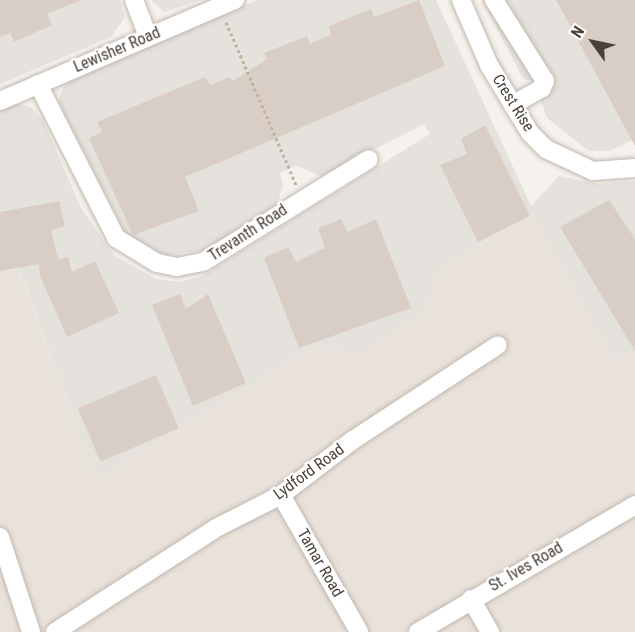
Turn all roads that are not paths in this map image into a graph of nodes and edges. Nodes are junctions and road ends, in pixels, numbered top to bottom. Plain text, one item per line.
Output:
1 (134, 0) edge
2 (462, 0) edge
3 (494, 0) edge
4 (227, 3) edge
5 (148, 36) junction
6 (38, 84) junction
7 (0, 101) edge
8 (513, 105) junction
9 (369, 159) dead end
10 (635, 168) edge
11 (498, 345) dead end
12 (281, 495) junction
13 (635, 505) edge
14 (0, 537) edge
15 (471, 598) junction
16 (31, 632) edge
17 (55, 632) edge
18 (359, 632) edge
19 (418, 632) edge
20 (490, 632) edge

1 - 5 street
2 - 8 street, Crest Rise
3 - 8 street
4 - 5 street, Lewisher Road
5 - 6 street, Lewisher Road
6 - 7 street, Lewisher Road
6 - 9 street, Trevanth Road
8 - 10 street, Crest Rise
11 - 12 street, Lydford Road
12 - 17 street, Lydford Road
12 - 18 street, Tamar Road
13 - 15 street, St. Ives Road
14 - 16 street
15 - 19 street, St. Ives Road
15 - 20 street

